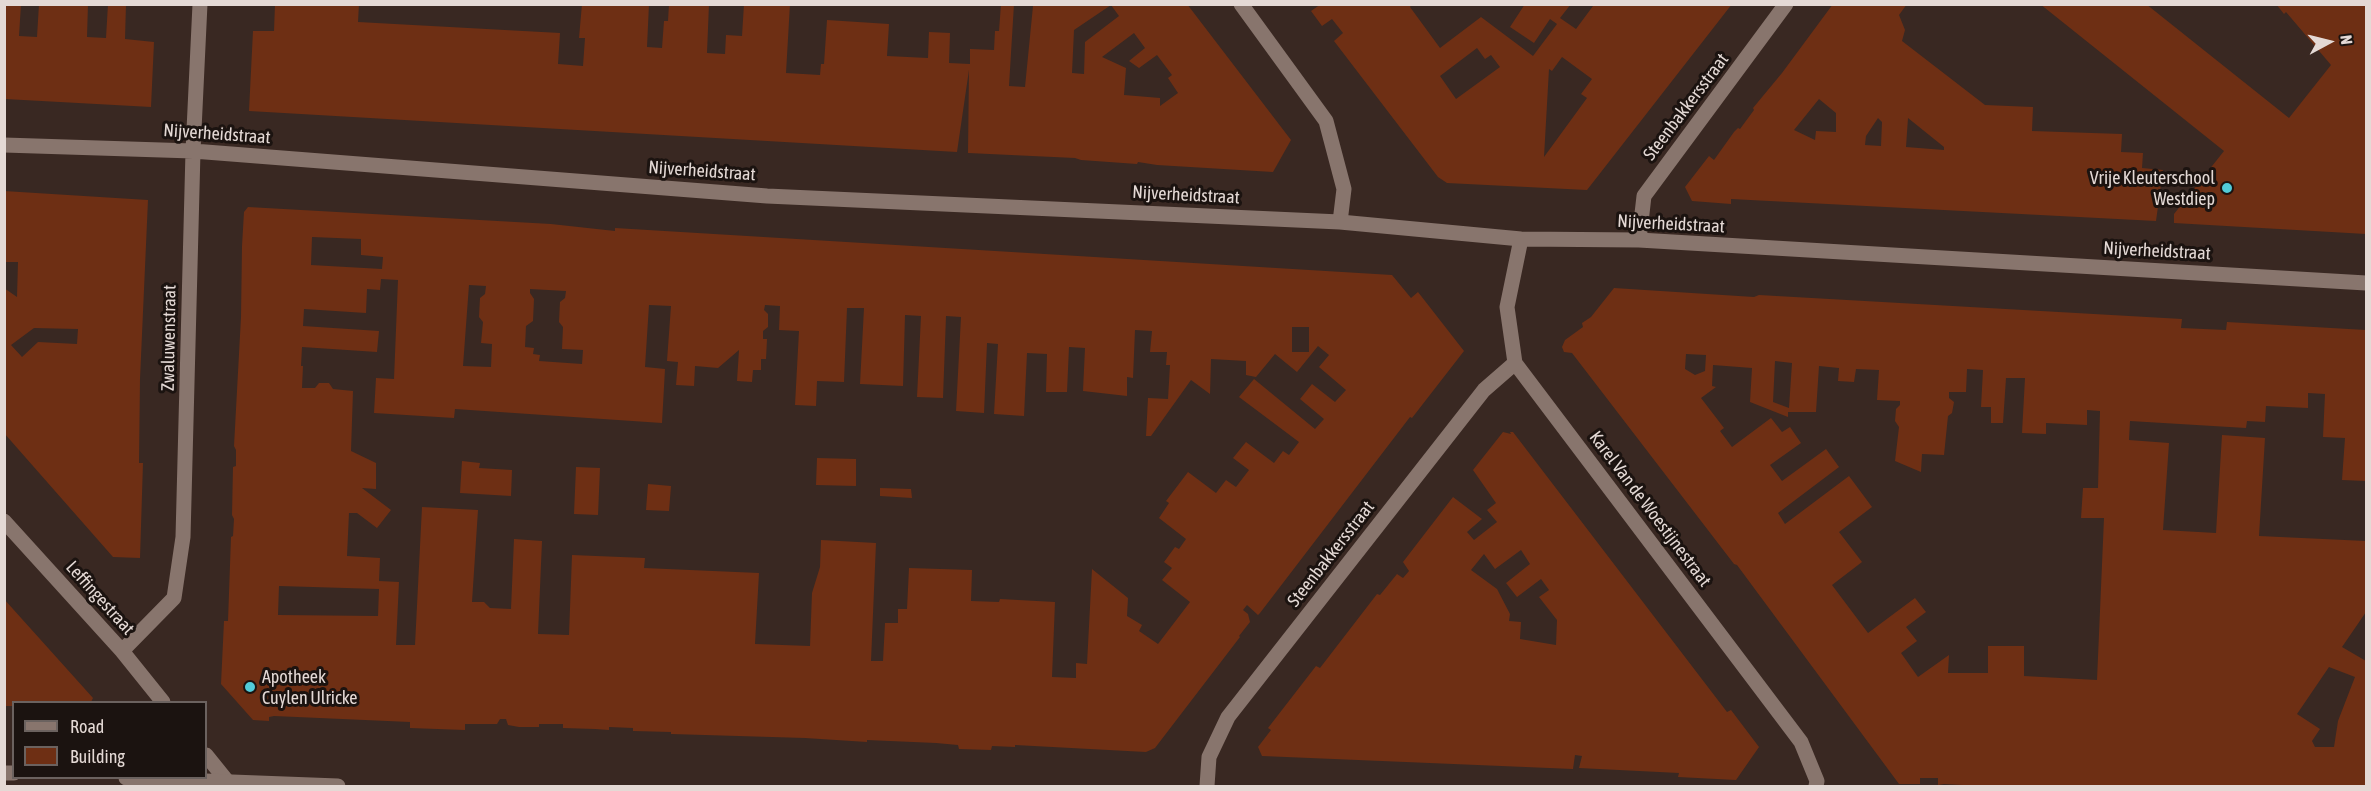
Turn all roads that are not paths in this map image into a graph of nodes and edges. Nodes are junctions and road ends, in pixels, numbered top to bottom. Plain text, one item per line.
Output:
1 (200, 4) edge
2 (1241, 4) edge
3 (1786, 4) edge
4 (4, 145) edge
5 (193, 151) junction
6 (1340, 222) junction
7 (1521, 239) junction
8 (1639, 240) junction
9 (2367, 282) edge
10 (1515, 363) junction
11 (4, 521) edge
12 (122, 651) junction
13 (162, 701) edge
14 (207, 756) edge
15 (142, 779) edge
16 (174, 783) edge
17 (230, 784) edge
18 (338, 786) edge
19 (1207, 786) edge
20 (1816, 786) edge

1 - 5 street, Zwaluwenstraat
2 - 6 street
3 - 8 street, Steenbakkersstraat
4 - 5 street, Nijverheidstraat
5 - 6 street, Nijverheidstraat
5 - 12 street, Zwaluwenstraat
6 - 7 street, Nijverheidstraat
7 - 8 street, Nijverheidstraat
7 - 10 street, Karel Van de Woestijnestraat
8 - 9 street, Nijverheidstraat
10 - 19 street, Steenbakkersstraat
10 - 20 street, Karel Van de Woestijnestraat
11 - 12 street, Leffingestraat
12 - 13 street, Leffingestraat
14 - 17 street
15 - 16 street
16 - 17 street
17 - 18 street

